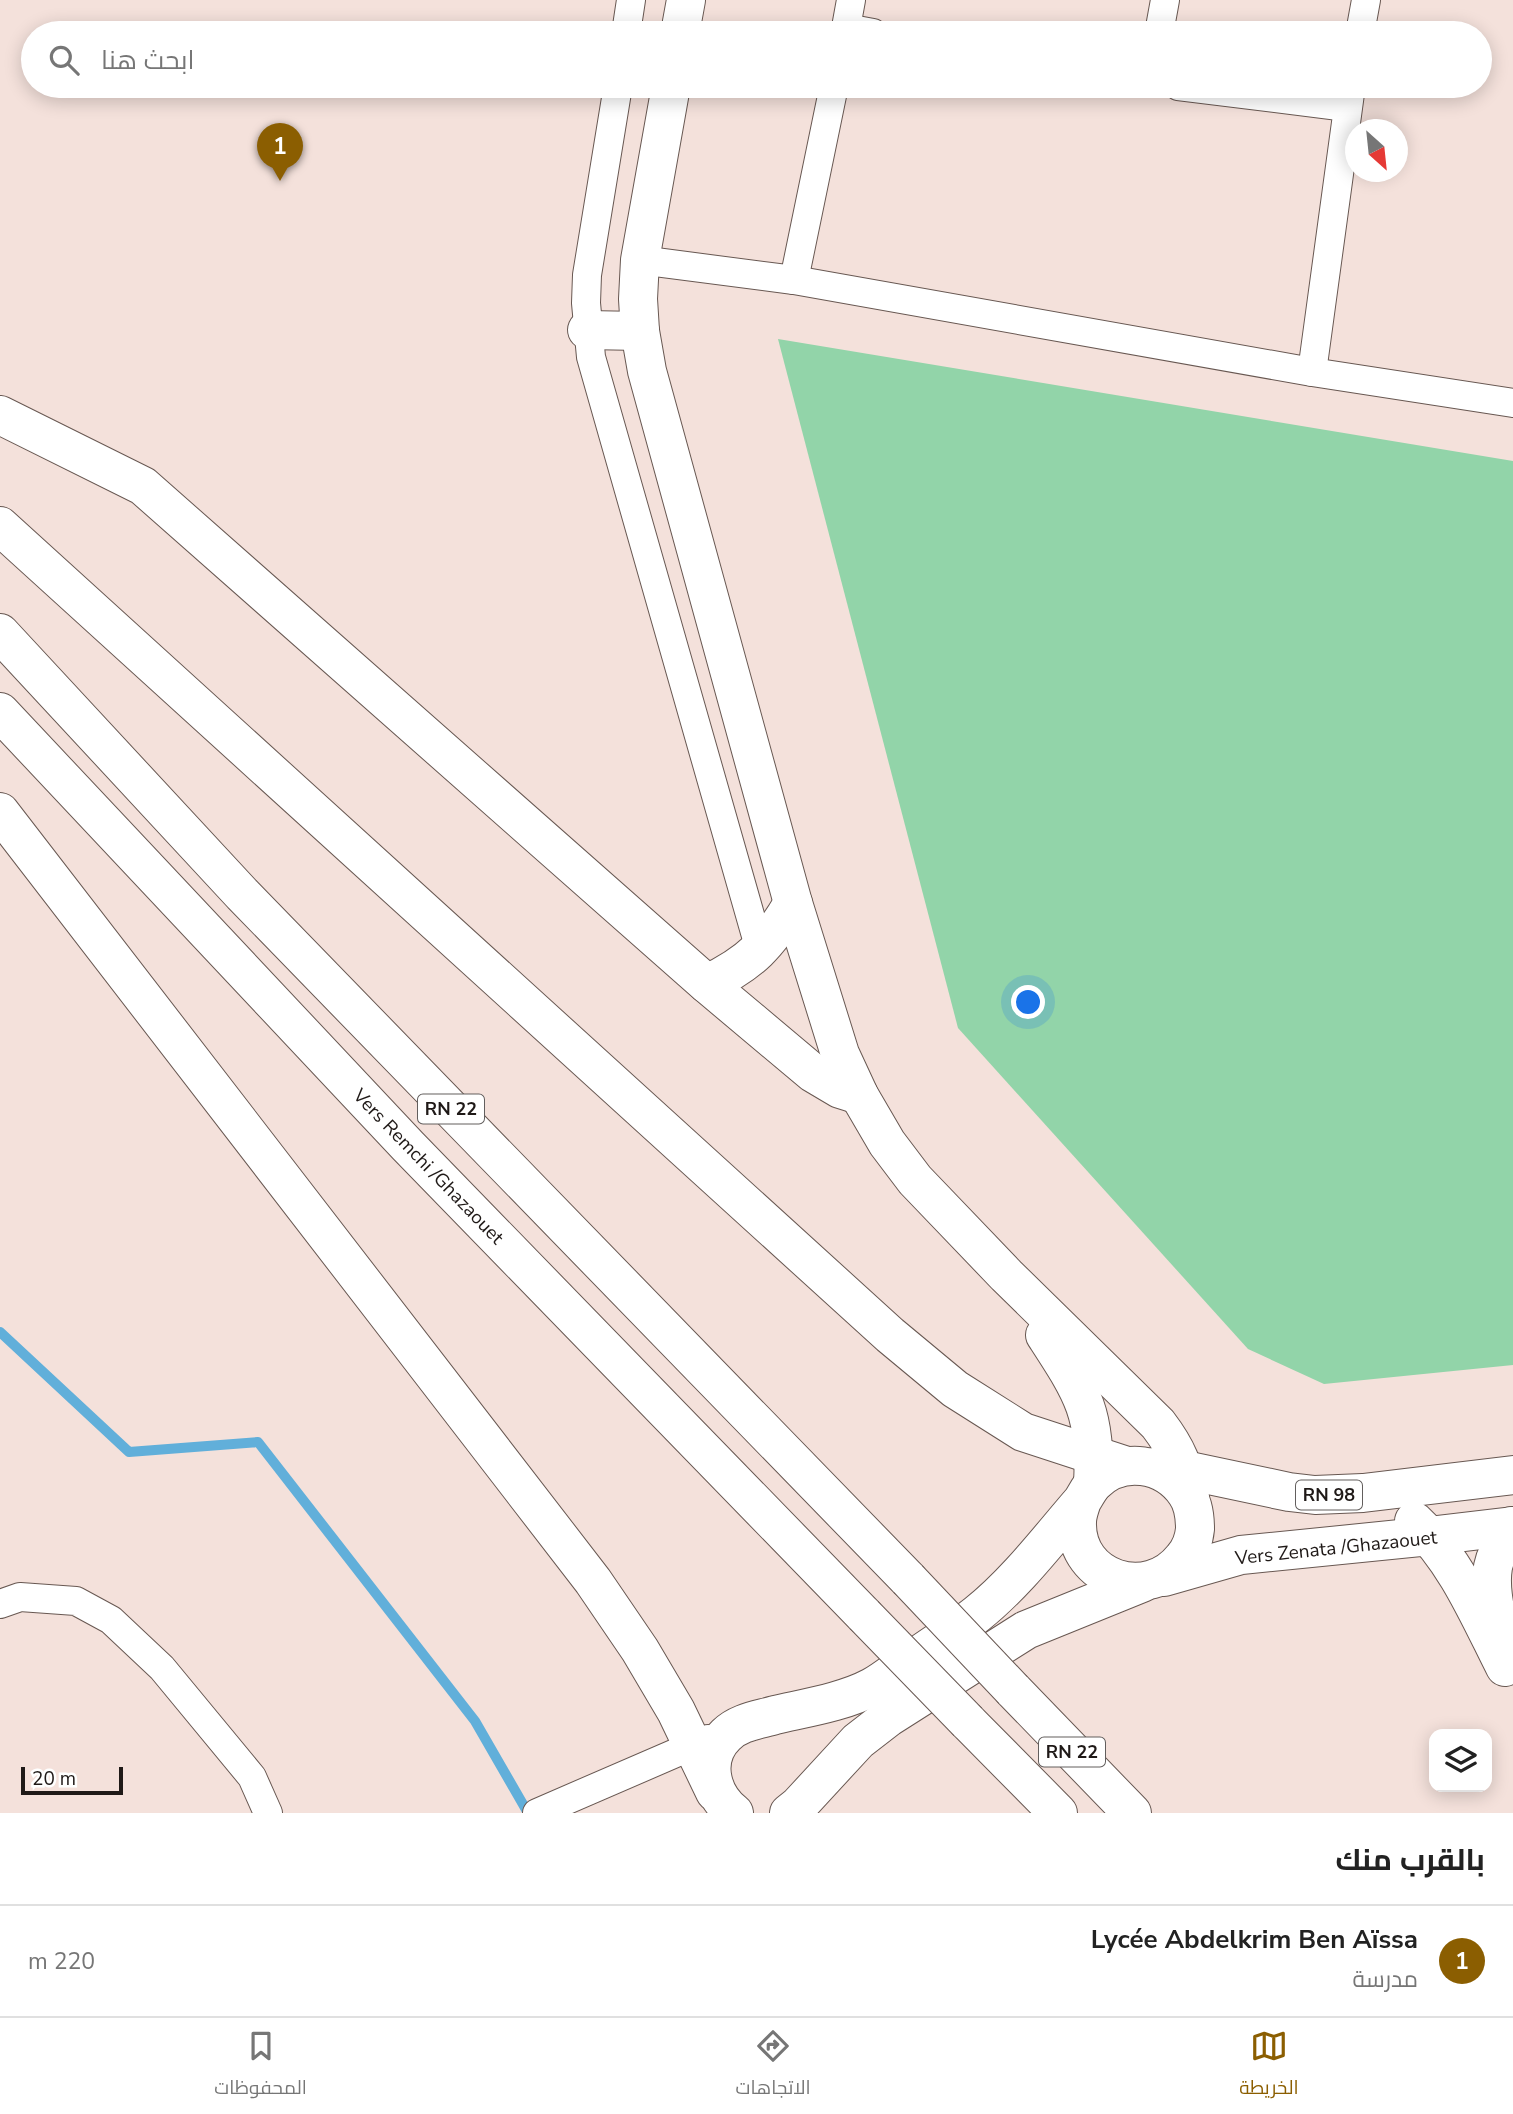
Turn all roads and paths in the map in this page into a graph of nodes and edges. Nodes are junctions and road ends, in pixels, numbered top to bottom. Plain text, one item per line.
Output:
1 (631, 0) edge
2 (685, 0) edge
3 (851, 0) edge
4 (1165, 0) edge
5 (1366, 0) edge
6 (628, 21) edge
7 (682, 21) edge
8 (848, 21) edge
9 (1161, 21) edge
10 (1362, 21) edge
11 (616, 98) edge
12 (669, 98) edge
13 (832, 98) edge
14 (1349, 98) edge
15 (640, 260) junction
16 (794, 280) junction
17 (587, 330) junction
18 (640, 331) junction
19 (1312, 372) junction
20 (1513, 403) edge
21 (0, 415) edge
22 (0, 526) edge
23 (0, 633) edge
24 (0, 712) edge
25 (0, 812) edge
26 (793, 903) junction
27 (760, 950) junction
28 (707, 984) junction
29 (859, 1095) junction
30 (1006, 1275) junction
31 (1109, 1474) junction
32 (1513, 1475) edge
33 (1187, 1484) junction
34 (1363, 1493) junction
35 (1513, 1526) edge
36 (1430, 1536) junction
37 (1152, 1580) junction
38 (0, 1604) edge
39 (1509, 1678) edge
40 (737, 1726) junction
41 (693, 1745) junction
42 (725, 1802) edge
43 (268, 1813) edge
44 (537, 1813) edge
45 (789, 1813) edge
46 (1058, 1813) edge
47 (1132, 1813) edge

1 - 6 street
2 - 7 main road
3 - 8 street
4 - 9 street
5 - 10 street
11 - 17 street
12 - 15 main road
13 - 16 street
14 - 19 street
15 - 16 street
15 - 18 main road
16 - 19 street
17 - 18 main road
17 - 27 street
18 - 26 main road
19 - 20 street
21 - 28 main road
22 - 31 main road
23 - 47 main road, RN 22, bridge
24 - 46 main road, Vers Remchi /Ghazaouet / RN 22, bridge
25 - 41 main road
26 - 27 main road
26 - 29 main road
27 - 28 main road
28 - 29 main road
29 - 30 main road
30 - 31 main road
30 - 33 main road
31 - 33 main road, RN 98
31 - 37 main road
31 - 40 main road
32 - 34 main road, RN 98
33 - 34 main road, RN 98
33 - 37 main road
34 - 36 main road
35 - 36 main road, Vers Zenata /Ghazaouet
35 - 39 main road
36 - 37 main road, Vers Zenata /Ghazaouet
36 - 39 main road
37 - 45 main road
38 - 43 street
40 - 41 street
40 - 42 main road
41 - 42 main road
41 - 44 street

